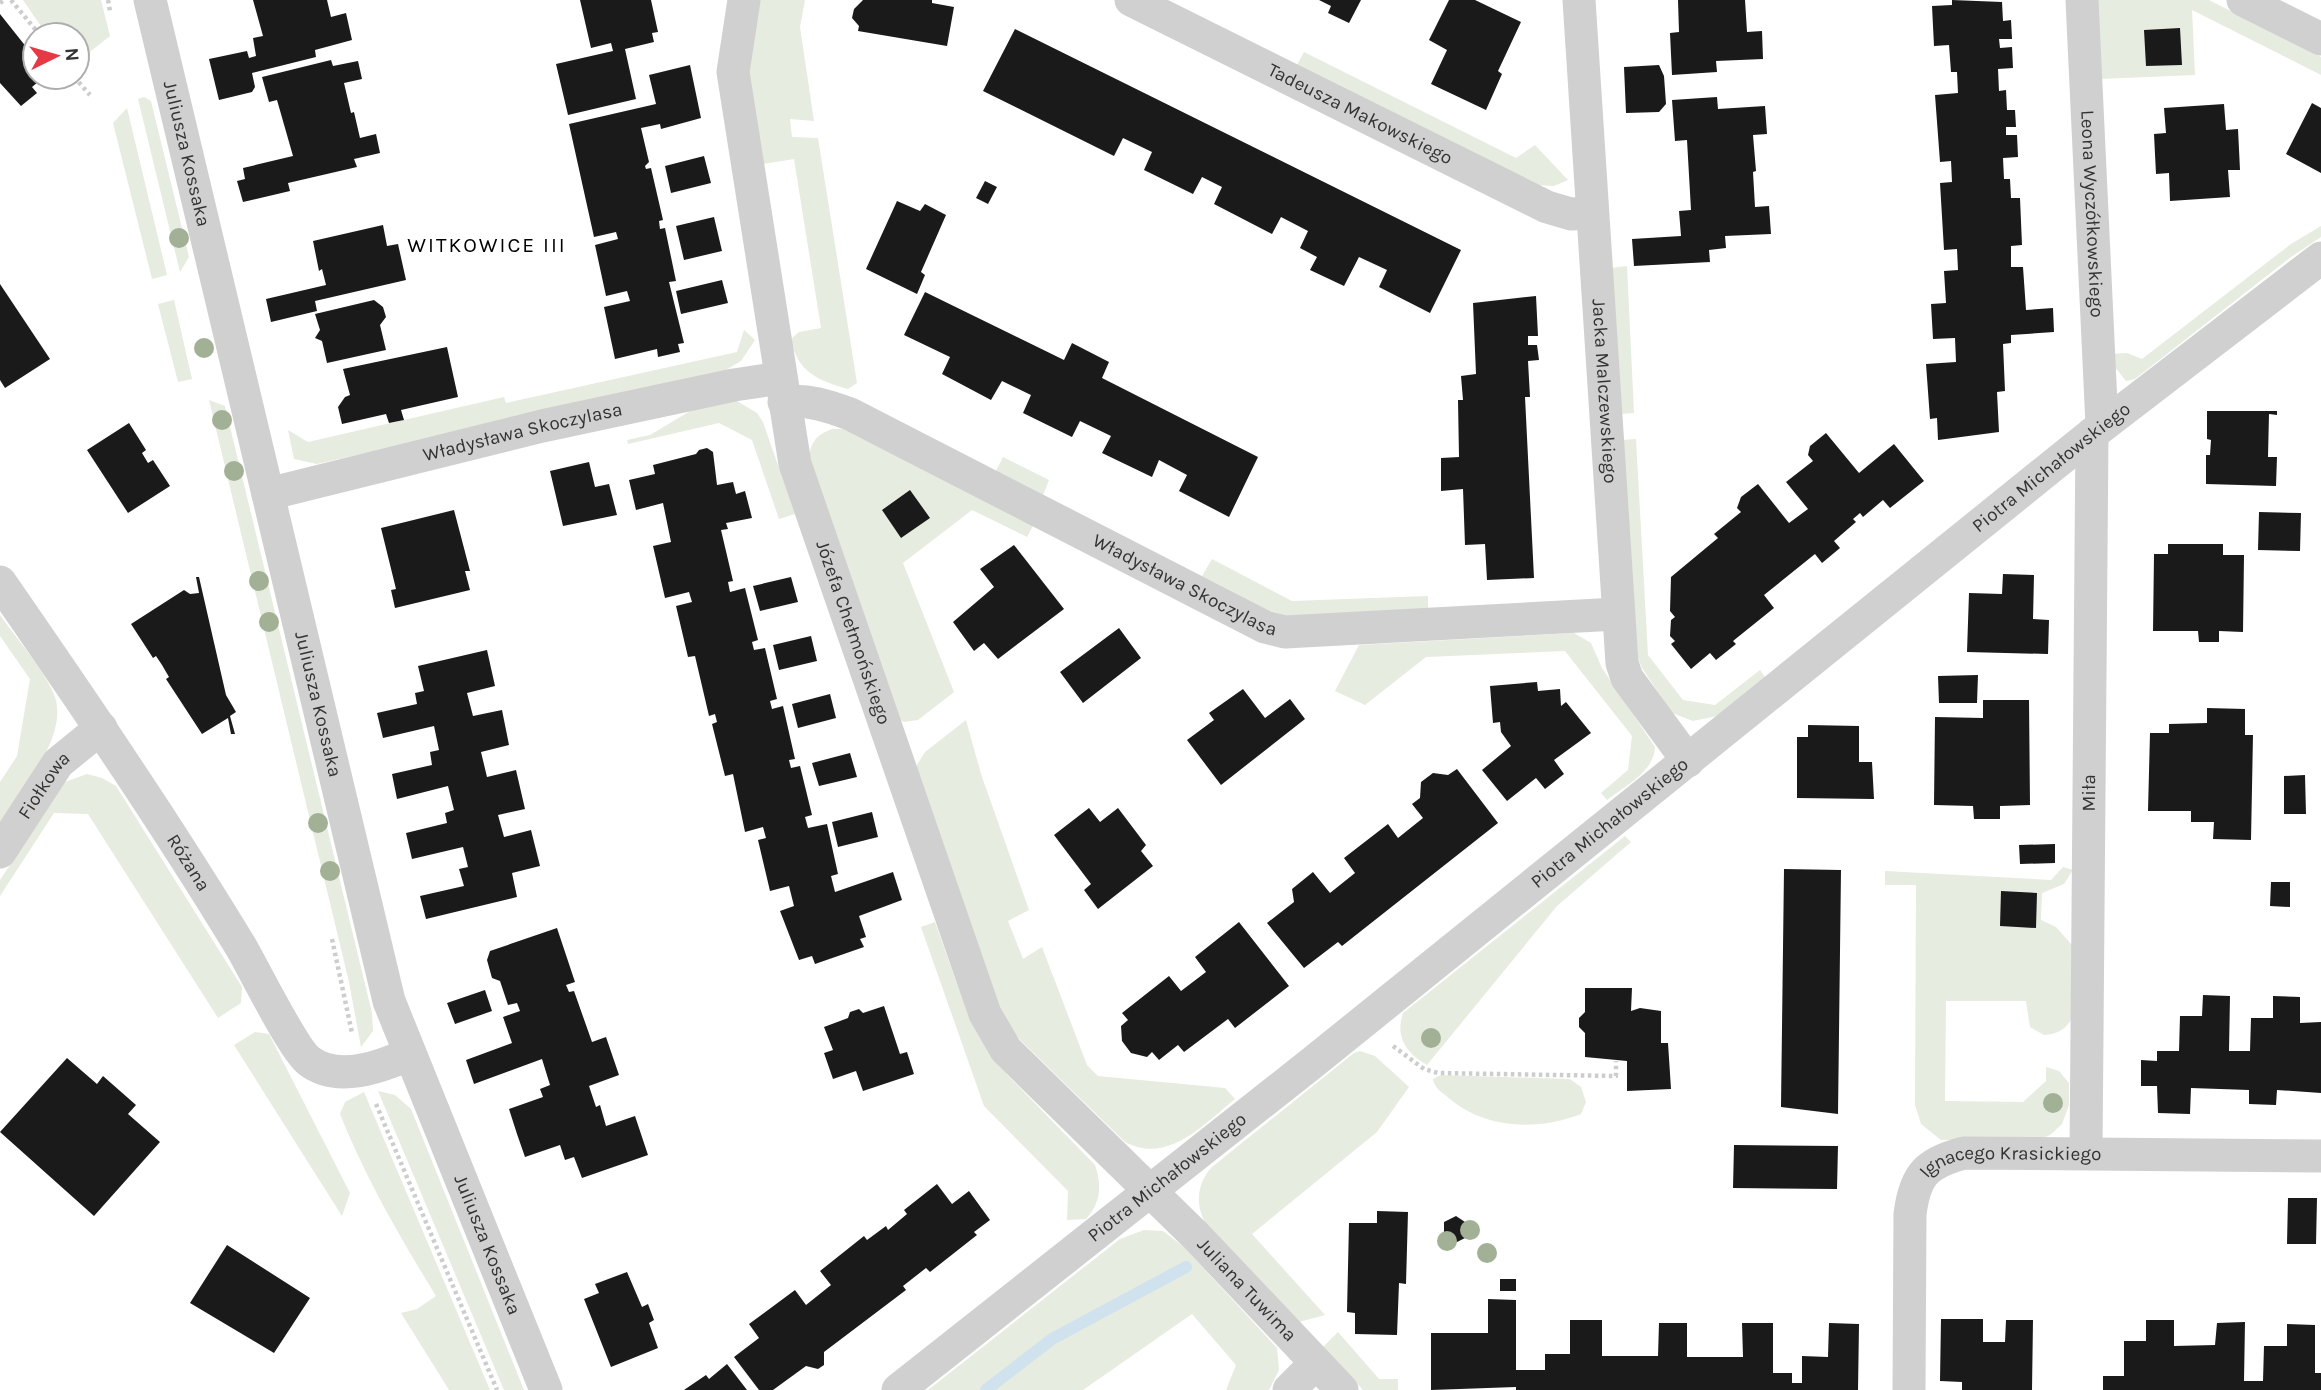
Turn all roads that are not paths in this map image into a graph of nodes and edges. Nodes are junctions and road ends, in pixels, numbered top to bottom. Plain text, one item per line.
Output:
1 (150, 0) edge
2 (744, 0) edge
3 (1131, 0) edge
4 (1579, 0) edge
5 (2082, 0) edge
6 (2243, 0) edge
7 (2321, 39) edge
8 (1591, 213) junction
9 (2321, 258) edge
10 (783, 390) junction
11 (2097, 430) junction
12 (268, 494) junction
13 (0, 582) edge
14 (1617, 614) junction
15 (101, 728) junction
16 (1688, 761) junction
17 (0, 852) edge
18 (410, 1054) junction
19 (2086, 1153) junction
20 (2321, 1156) edge
21 (1149, 1192) junction
22 (1316, 1363) junction
23 (546, 1390) edge
24 (898, 1390) edge
25 (1290, 1390) edge
26 (1342, 1390) edge
27 (1909, 1390) edge

1 - 12 street, Juliusza Kossaka
2 - 10 street, Józefa Chełmońskiego
3 - 8 street, Tadeusza Makowskiego
4 - 8 street, Jacka Malczewskiego
5 - 11 street, Leona Wyczółkowskiego
6 - 7 street
8 - 14 street, Jacka Malczewskiego
9 - 11 street, Piotra Michałowskiego
10 - 12 street, Władysława Skoczylasa
10 - 14 street, Władysława Skoczylasa
10 - 21 street, Józefa Chełmońskiego
11 - 16 street, Piotra Michałowskiego
11 - 19 street, Miła
12 - 18 street, Juliusza Kossaka
13 - 15 street, Różana
14 - 16 street, Jacka Malczewskiego
15 - 17 street, Fiołkowa
15 - 18 street, Różana
16 - 21 street, Piotra Michałowskiego
18 - 23 street, Juliusza Kossaka
19 - 20 street, Ignacego Krasickiego
19 - 27 street, Ignacego Krasickiego
21 - 22 street, Juliana Tuwima
21 - 24 street, Piotra Michałowskiego
22 - 25 street
22 - 26 street, Juliana Tuwima

